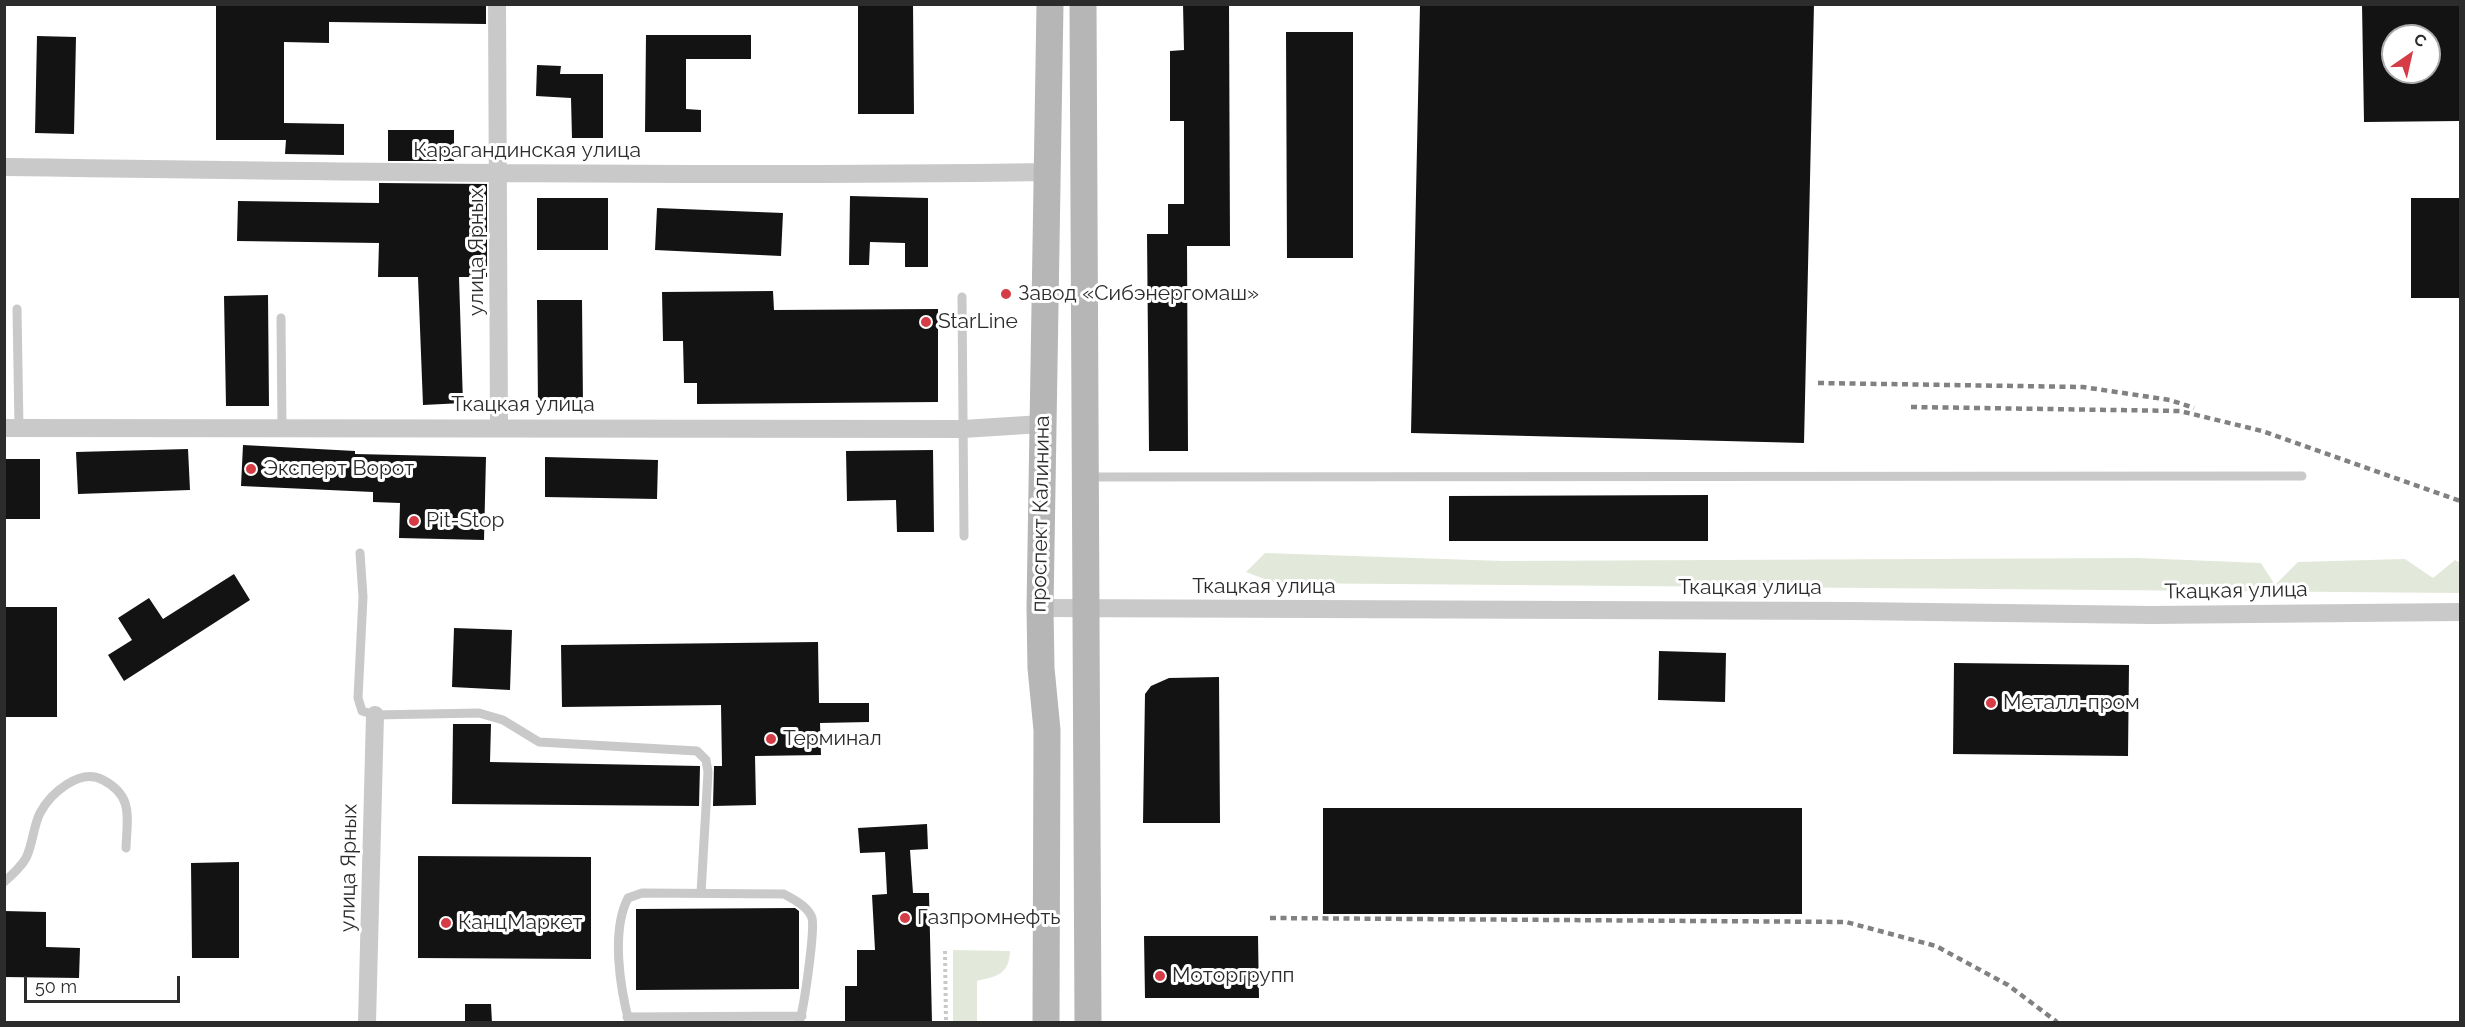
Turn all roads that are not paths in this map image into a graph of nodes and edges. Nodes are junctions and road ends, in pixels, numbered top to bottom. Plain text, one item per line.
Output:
1 (497, 4) edge
2 (1050, 4) edge
3 (1083, 4) edge
4 (4, 167) edge
5 (1049, 172) junction
6 (500, 174) junction
7 (962, 297) dead end
8 (17, 309) dead end
9 (281, 318) dead end
10 (1042, 424) junction
11 (282, 427) junction
12 (500, 427) junction
13 (12, 428) edge
14 (963, 429) junction
15 (1083, 429) junction
16 (2302, 476) dead end
17 (1084, 477) junction
18 (964, 536) dead end
19 (360, 553) dead end
20 (1040, 608) junction
21 (1087, 609) junction
22 (2460, 612) edge
23 (375, 715) junction
24 (126, 848) dead end
25 (4, 882) edge
26 (701, 893) junction
27 (800, 1019) edge
28 (628, 1020) edge
29 (367, 1023) edge
30 (1046, 1023) edge
31 (1088, 1023) edge

1 - 6 street, улица Ярных
2 - 5 main road, проспект Калинина
3 - 15 main road, проспект Калинина
4 - 6 street, Карагандинская улица
5 - 6 street, Карагандинская улица
5 - 10 main road, проспект Калинина
6 - 12 street, улица Ярных
7 - 14 lane
8 - 13 lane
9 - 11 lane
10 - 14 street, Ткацкая улица
10 - 15 main road
10 - 20 main road, проспект Калинина
11 - 12 street, Ткацкая улица
11 - 13 street, Ткацкая улица
12 - 14 street, Ткацкая улица
14 - 18 lane
15 - 17 main road, проспект Калинина
16 - 17 lane
17 - 21 main road, проспект Калинина
19 - 23 lane
20 - 21 street, Ткацкая улица
20 - 30 main road, проспект Калинина
21 - 22 street, Ткацкая улица
21 - 31 main road, проспект Калинина
23 - 26 lane
23 - 29 street, улица Ярных
24 - 25 lane
26 - 27 lane
26 - 28 lane
27 - 28 lane

